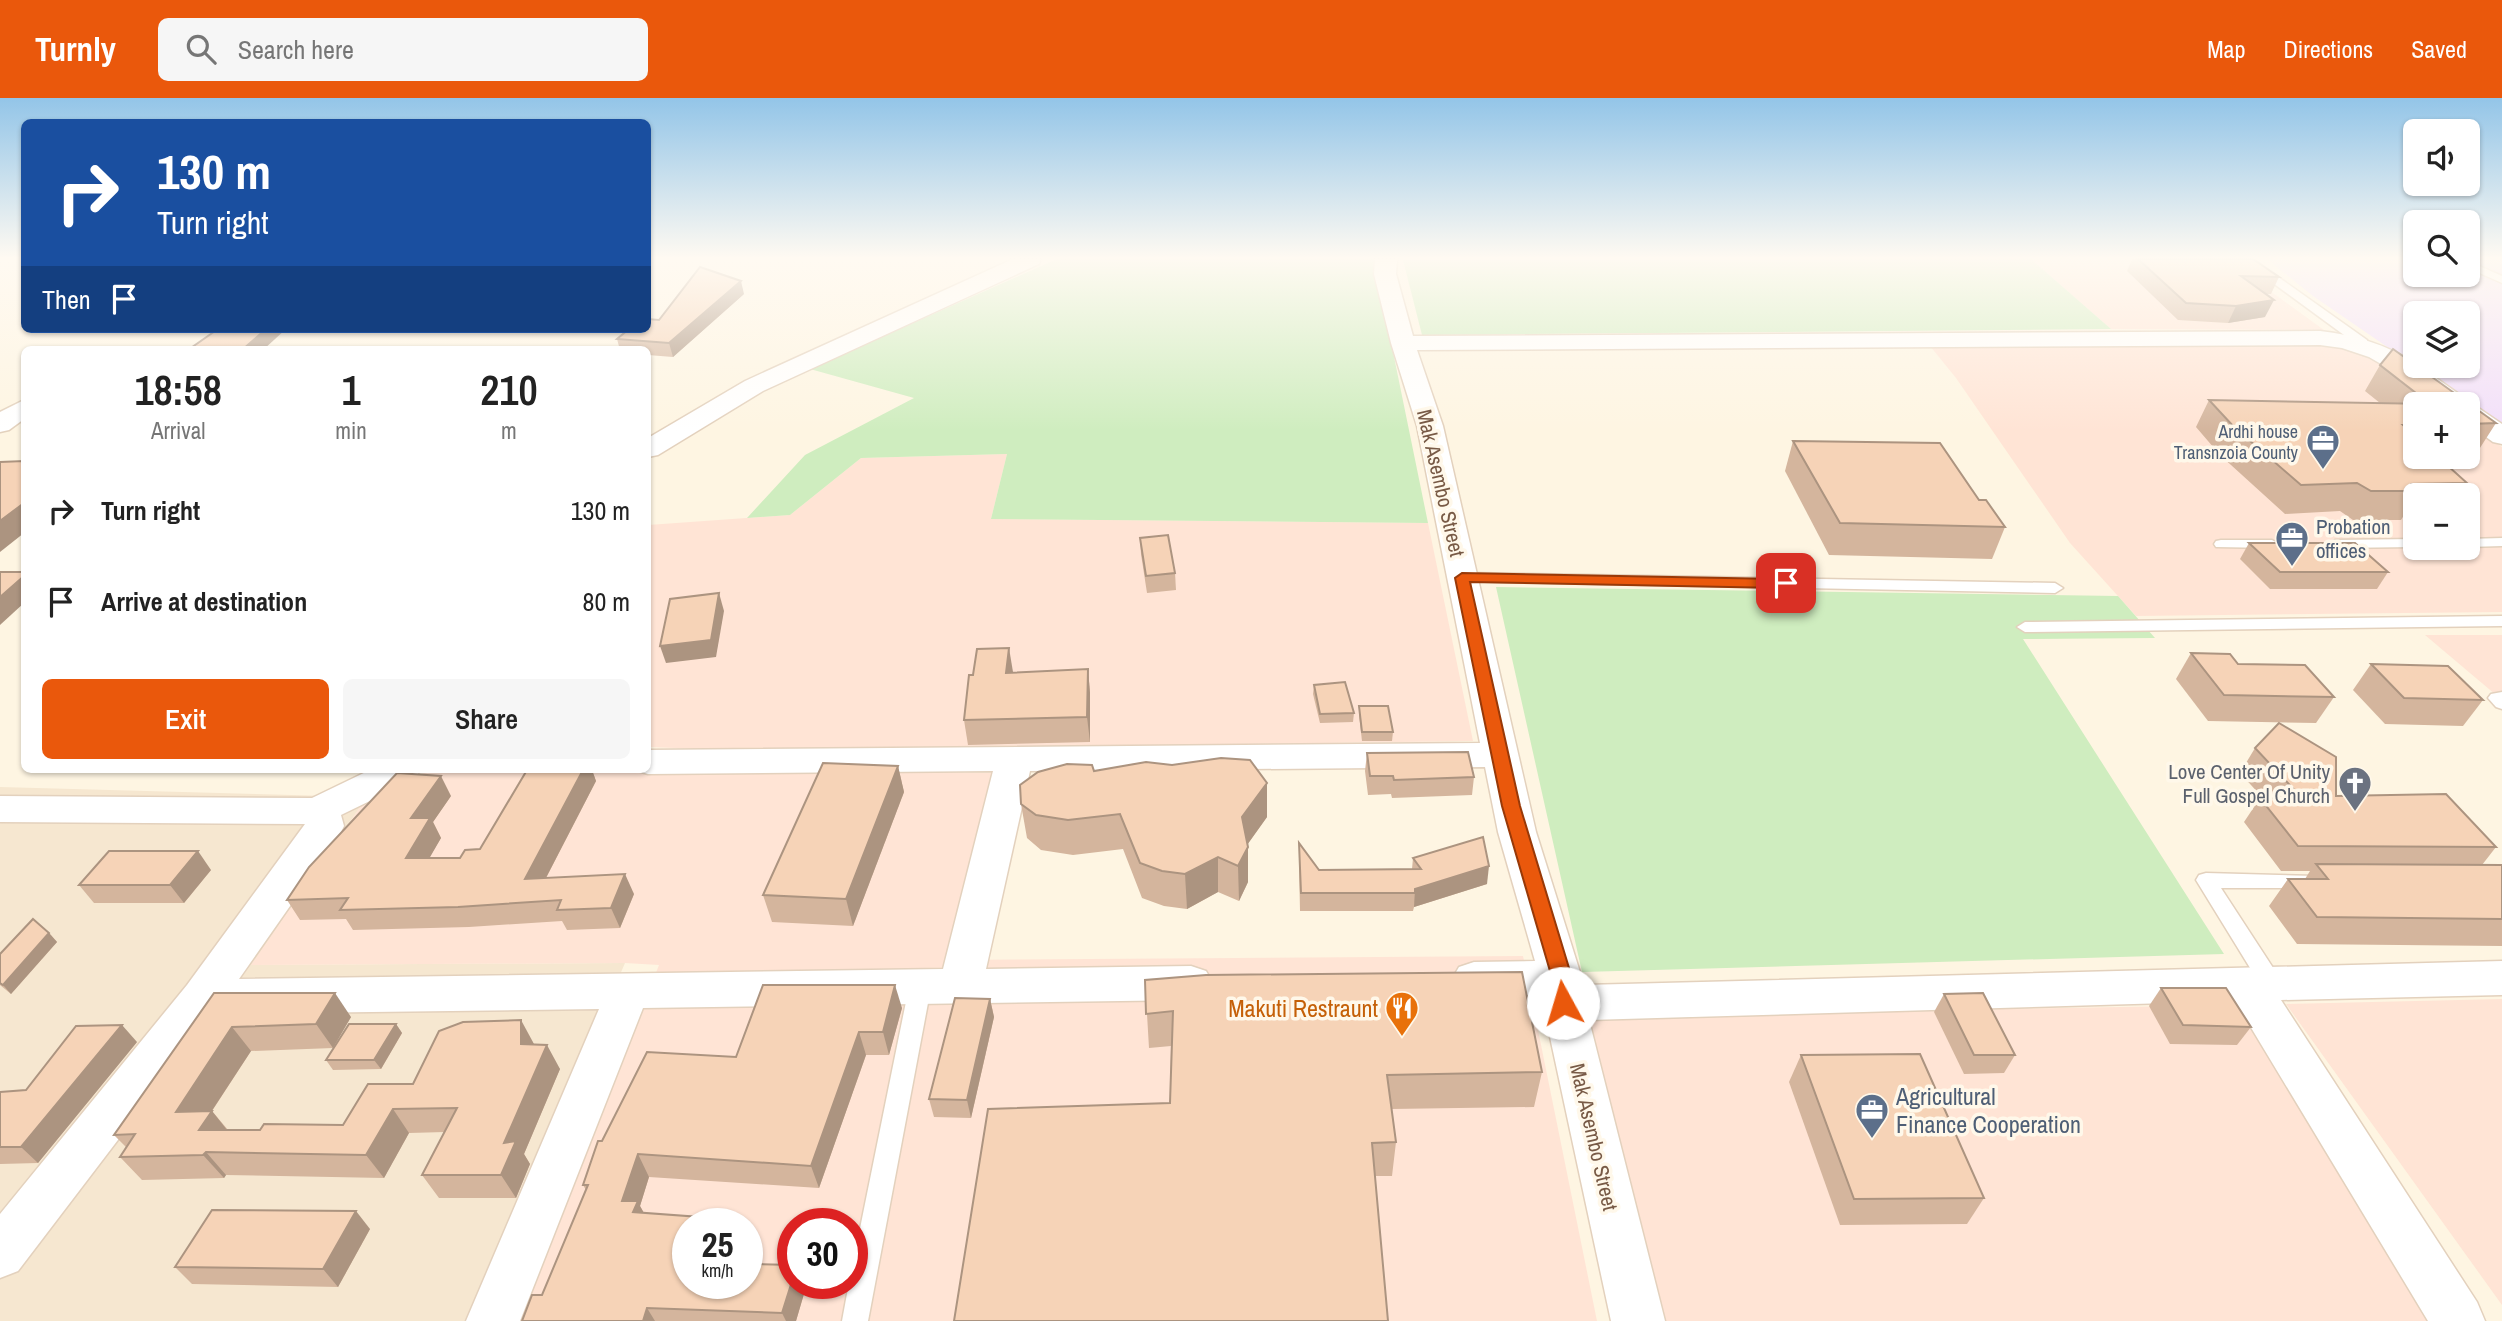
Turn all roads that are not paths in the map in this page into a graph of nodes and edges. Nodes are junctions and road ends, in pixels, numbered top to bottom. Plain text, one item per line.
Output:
1 (907, 316) edge
2 (1396, 316) edge
3 (2325, 316) edge
4 (1403, 343) junction
5 (2363, 344) junction
6 (2440, 392) edge
7 (21, 410) edge
8 (2480, 420) edge
9 (0, 424) edge
10 (2502, 436) edge
11 (651, 447) edge
12 (2502, 542) edge
13 (2403, 543) edge
14 (2480, 543) edge
15 (2221, 544) dead end
16 (2290, 544) edge
17 (2318, 544) edge
18 (1462, 578) junction
19 (2055, 588) dead end
20 (2502, 621) edge
21 (2025, 627) dead end
22 (1499, 755) junction
23 (1014, 759) junction
24 (651, 762) edge
25 (396, 773) edge
26 (0, 809) edge
27 (317, 811) junction
28 (2327, 881) edge
29 (2502, 978) edge
30 (1436, 980) edge
31 (1226, 983) edge
32 (2259, 983) junction
33 (940, 987) junction
34 (629, 989) junction
35 (1562, 991) junction
36 (202, 997) junction
37 (0, 1254) edge
38 (493, 1321) edge
39 (855, 1321) edge
40 (1638, 1321) edge
41 (2458, 1321) edge

1 - 11 street
2 - 4 street, Mak Asembo Street
3 - 5 lane
4 - 5 street
4 - 18 street, Mak Asembo Street
5 - 6 street
7 - 9 street
8 - 10 street
12 - 14 lane
13 - 17 lane
15 - 16 lane
18 - 19 lane
18 - 22 street, Mak Asembo Street
20 - 21 lane
22 - 23 street
22 - 35 street, Mak Asembo Street
23 - 24 street
23 - 33 street
25 - 27 street
26 - 27 street
27 - 36 street
28 - 32 lane
29 - 32 street
30 - 35 street
31 - 33 street
32 - 35 street
32 - 41 street
33 - 34 street
33 - 39 lane
34 - 36 street
34 - 38 street
35 - 40 street, Mak Asembo Street
36 - 37 street

